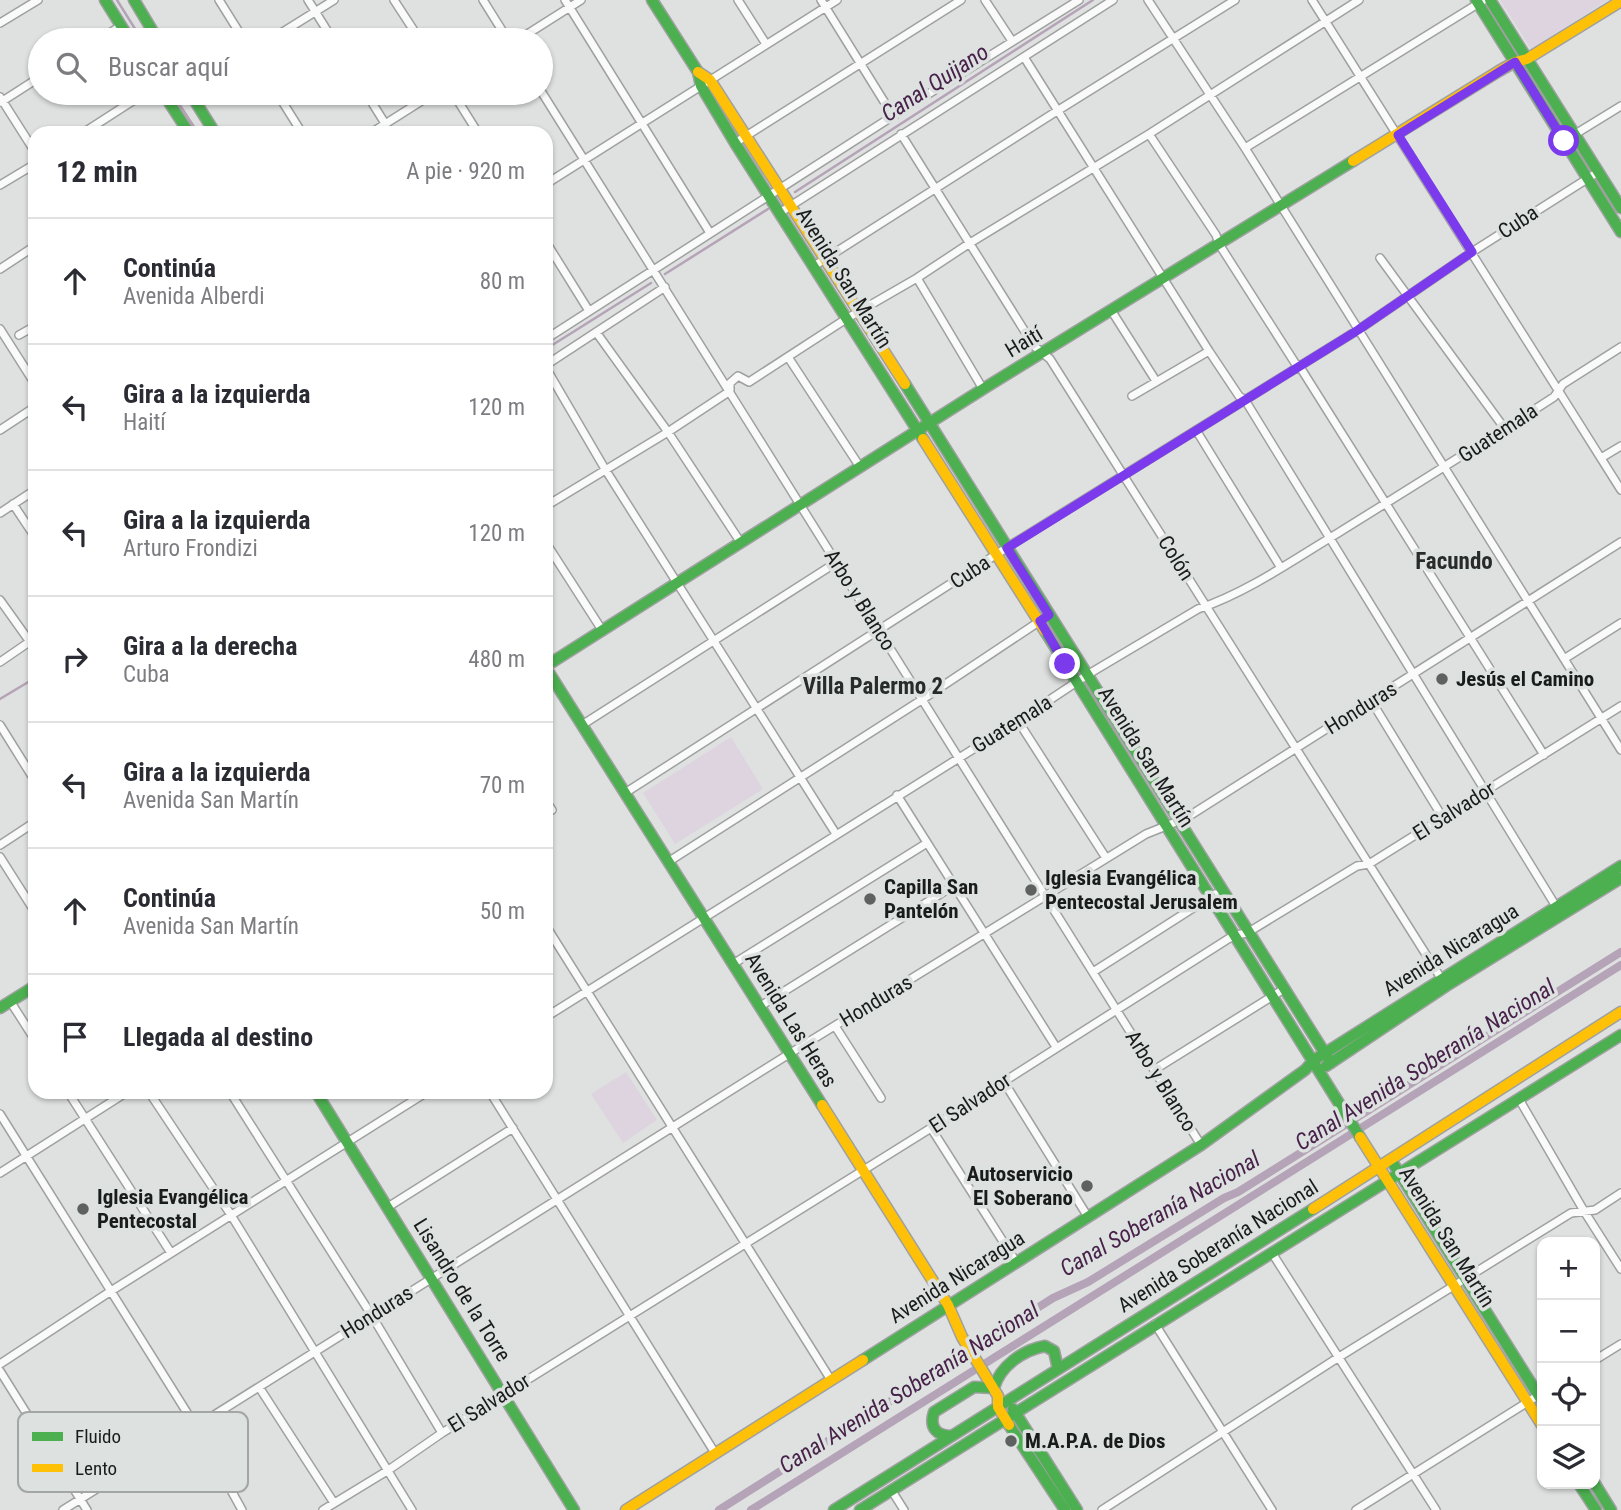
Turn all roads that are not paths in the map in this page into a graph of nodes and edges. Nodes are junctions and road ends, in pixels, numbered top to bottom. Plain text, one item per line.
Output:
1 (38, 0) edge
2 (105, 0) edge
3 (134, 0) edge
4 (219, 0) edge
5 (308, 0) edge
6 (334, 0) edge
7 (394, 0) edge
8 (483, 0) edge
9 (581, 0) edge
10 (652, 0) edge
11 (738, 0) edge
12 (836, 0) edge
13 (961, 0) edge
14 (985, 0) edge
15 (1079, 0) edge
16 (1113, 0) edge
17 (1148, 0) edge
18 (1235, 0) edge
19 (1312, 0) edge
20 (1359, 0) edge
21 (1490, 0) edge
22 (1479, 1) edge
23 (1621, 1) edge
24 (567, 4) edge
25 (823, 4) edge
26 (316, 12) junction
27 (1325, 20) junction
28 (0, 23) edge
29 (121, 26) joint
30 (118, 28) edge
31 (151, 28) edge
32 (236, 28) edge
33 (290, 28) edge
34 (326, 28) edge
35 (412, 28) edge
36 (500, 28) edge
37 (534, 28) edge
38 (1174, 38) junction
39 (1012, 41) junction
40 (766, 44) junction
41 (1024, 57) junction
42 (1527, 59) junction
43 (1515, 62) junction
44 (860, 64) junction
45 (1360, 78) junction
46 (705, 83) junction
47 (28, 84) edge
48 (1208, 94) junction
49 (1, 100) edge
50 (126, 105) edge
51 (171, 105) edge
52 (198, 105) edge
53 (284, 105) edge
54 (374, 105) edge
55 (416, 105) edge
56 (460, 105) edge
57 (550, 105) edge
58 (1621, 106) edge
59 (1057, 111) junction
60 (893, 116) junction
61 (642, 123) junction
62 (386, 124) junction
63 (94, 126) edge
64 (184, 126) edge
65 (211, 126) edge
66 (298, 126) edge
67 (383, 126) edge
68 (474, 126) edge
69 (901, 134) junction
70 (1149, 134) junction
71 (1398, 135) junction
72 (1575, 135) junction
73 (746, 136) junction
74 (28, 141) edge
75 (1564, 141) junction
76 (735, 143) junction
77 (1245, 148) junction
78 (584, 159) junction
79 (28, 167) edge
80 (1092, 168) junction
81 (1598, 172) junction
82 (1587, 178) junction
83 (553, 179) edge
84 (0, 185) edge
85 (936, 188) junction
86 (780, 189) junction
87 (769, 196) junction
88 (791, 206) junction
89 (1281, 206) junction
90 (1621, 210) edge
91 (781, 212) junction
92 (1611, 217) junction
93 (1621, 232) edge
94 (710, 233) junction
95 (970, 243) junction
96 (1219, 244) junction
97 (28, 251) edge
98 (1472, 252) junction
99 (553, 253) edge
100 (1380, 258) dead end
101 (825, 259) junction
102 (814, 267) junction
103 (0, 269) edge
104 (654, 270) junction
105 (917, 278) junction
106 (1164, 278) junction
107 (665, 287) junction
108 (1407, 296) junction
109 (1111, 310) junction
110 (589, 311) junction
111 (858, 314) junction
112 (846, 319) junction
113 (0, 330) edge
114 (28, 330) edge
115 (1358, 330) junction
116 (596, 332) junction
117 (553, 334) edge
118 (19, 335) dead end
119 (1621, 347) edge
120 (1209, 351) junction
121 (1042, 354) junction
122 (788, 357) junction
123 (553, 361) edge
124 (1300, 367) junction
125 (28, 373) edge
126 (553, 378) edge
127 (1156, 381) junction
128 (983, 389) junction
129 (1559, 390) junction
130 (730, 391) junction
131 (1132, 396) dead end
132 (1245, 400) junction
133 (28, 412) edge
134 (928, 425) junction
135 (1505, 429) junction
136 (0, 430) edge
137 (1196, 430) junction
138 (668, 432) junction
139 (917, 432) junction
140 (1621, 446) edge
141 (1601, 458) junction
142 (860, 467) junction
143 (1445, 467) junction
144 (605, 469) junction
145 (1124, 475) junction
146 (1621, 490) edge
147 (28, 494) edge
148 (553, 502) edge
149 (1386, 503) junction
150 (13, 504) junction
151 (801, 504) junction
152 (0, 513) edge
153 (28, 526) edge
154 (1330, 537) junction
155 (741, 542) junction
156 (1621, 542) edge
157 (1007, 548) junction
158 (553, 554) edge
159 (997, 555) junction
160 (837, 562) junction
161 (1281, 568) junction
162 (677, 583) junction
163 (0, 600) edge
164 (1528, 602) junction
165 (1206, 606) junction
166 (1044, 618) junction
167 (1621, 623) edge
168 (602, 630) junction
169 (880, 630) junction
170 (28, 635) edge
171 (1471, 638) junction
172 (715, 640) junction
173 (28, 643) edge
174 (1564, 659) junction
175 (0, 662) edge
176 (553, 662) edge
177 (1415, 674) junction
178 (1087, 675) junction
179 (553, 678) edge
180 (1077, 683) junction
181 (923, 699) junction
182 (1372, 702) junction
183 (1621, 706) edge
184 (757, 709) junction
185 (1601, 718) junction
186 (1018, 721) junction
187 (0, 724) edge
188 (582, 725) junction
189 (1296, 748) junction
190 (1621, 750) edge
191 (1544, 755) junction
192 (959, 757) junction
193 (28, 770) edge
194 (801, 777) junction
195 (1487, 791) junction
196 (625, 793) junction
197 (897, 795) junction
198 (1443, 818) junction
199 (1180, 821) junction
200 (1165, 825) junction
201 (28, 827) edge
202 (836, 834) junction
203 (927, 843) junction
204 (0, 845) edge
205 (0, 857) edge
206 (1107, 858) junction
207 (668, 862) junction
208 (1368, 864) junction
209 (1621, 866) edge
210 (1621, 878) edge
211 (953, 886) junction
212 (1221, 890) junction
213 (1045, 895) junction
214 (1211, 896) junction
215 (28, 901) edge
216 (1559, 910) junction
217 (704, 919) junction
218 (1247, 933) junction
219 (985, 934) junction
220 (1236, 935) junction
221 (553, 937) edge
222 (733, 964) junction
223 (1093, 972) junction
224 (1444, 983) junction
225 (1284, 989) junction
226 (28, 990) edge
227 (588, 991) junction
228 (1273, 995) junction
229 (10, 1001) junction
230 (760, 1007) junction
231 (0, 1008) edge
232 (1117, 1010) junction
233 (1621, 1012) edge
234 (553, 1013) edge
235 (835, 1026) junction
236 (28, 1029) edge
237 (1621, 1035) edge
238 (1056, 1047) junction
239 (1325, 1053) junction
240 (789, 1054) junction
241 (1314, 1060) junction
242 (1331, 1063) junction
243 (1154, 1070) junction
244 (1305, 1070) junction
245 (1320, 1070) junction
246 (1004, 1082) junction
247 (881, 1098) dead end
248 (73, 1099) edge
249 (116, 1099) edge
250 (154, 1099) edge
251 (234, 1099) edge
252 (320, 1099) edge
253 (494, 1099) edge
254 (1519, 1099) junction
255 (414, 1100) edge
256 (0, 1114) edge
257 (85, 1118) junction
258 (673, 1126) junction
259 (513, 1128) junction
260 (931, 1128) junction
261 (348, 1142) junction
262 (1201, 1145) junction
263 (27, 1156) junction
264 (1391, 1160) junction
265 (1380, 1167) junction
266 (863, 1170) junction
267 (0, 1172) edge
268 (1400, 1173) junction
269 (285, 1181) junction
270 (1389, 1181) junction
271 (1621, 1194) edge
272 (557, 1199) junction
273 (388, 1207) junction
274 (1584, 1211) junction
275 (230, 1215) junction
276 (1088, 1217) junction
277 (747, 1243) junction
278 (171, 1253) junction
279 (1272, 1253) junction
280 (1016, 1262) junction
281 (1226, 1264) junction
282 (1621, 1269) edge
283 (432, 1278) junction
284 (1460, 1281) junction
285 (111, 1291) junction
286 (948, 1305) junction
287 (630, 1315) junction
288 (372, 1316) junction
289 (1167, 1316) junction
290 (1155, 1324) junction
291 (1621, 1344) edge
292 (313, 1353) junction
293 (1339, 1357) junction
294 (1600, 1357) edge
295 (0, 1364) edge
296 (1058, 1369) junction
297 (0, 1371) edge
298 (831, 1380) junction
299 (259, 1387) junction
300 (1537, 1390) edge
301 (504, 1394) junction
302 (1000, 1398) junction
303 (1537, 1398) edge
304 (1527, 1402) junction
305 (26, 1412) edge
306 (187, 1412) edge
307 (220, 1412) edge
308 (1016, 1412) junction
309 (1537, 1418) edge
310 (1005, 1419) junction
311 (442, 1433) junction
312 (1224, 1433) junction
313 (952, 1436) junction
314 (715, 1453) junction
315 (387, 1471) junction
316 (1413, 1473) junction
317 (1582, 1489) edge
318 (1599, 1489) edge
319 (892, 1491) junction
320 (76, 1492) edge
321 (91, 1492) edge
322 (232, 1492) edge
323 (80, 1499) junction
324 (334, 1503) junction
325 (871, 1503) junction
326 (1615, 1509) edge
327 (63, 1510) edge
328 (87, 1510) edge
329 (242, 1510) edge
330 (323, 1510) edge
331 (412, 1510) edge
332 (574, 1510) edge
333 (626, 1510) edge
334 (834, 1510) edge
335 (854, 1510) edge
336 (860, 1510) edge
337 (904, 1510) edge
338 (1065, 1510) edge
339 (1077, 1510) edge
340 (1102, 1510) edge
341 (1272, 1510) edge
342 (1356, 1510) edge
343 (1436, 1510) edge
344 (1596, 1510) edge

1 - 28 street
2 - 29 main road
3 - 31 main road
4 - 32 street
5 - 26 street
6 - 26 street
7 - 35 street
8 - 36 street
9 - 24 street
10 - 46 main road, Avenida San Martín
11 - 40 street
12 - 25 street
13 - 44 street
14 - 39 street
15 - 39 street
16 - 41 street
17 - 38 street
18 - 38 street
19 - 27 street
20 - 27 street
21 - 42 main road
22 - 43 main road
22 - 45 street
23 - 42 main road, Haití
24 - 37 street
24 - 61 street
25 - 40 street
25 - 44 street
26 - 33 street
26 - 34 street
27 - 45 street
27 - 48 street
29 - 30 street
38 - 48 street
38 - 59 street
39 - 60 street
40 - 46 street
41 - 59 street
41 - 69 street
42 - 43 main road, Haití
42 - 72 main road
43 - 71 main road, Haití
43 - 75 main road
44 - 60 street
44 - 73 street
45 - 71 street
45 - 77 street
46 - 61 street
46 - 73 main road, Avenida San Martín
46 - 76 main road, Avenida San Martín
47 - 49 street
48 - 70 street
48 - 77 street
49 - 74 street
50 - 63 street
51 - 64 main road
52 - 65 main road
53 - 66 street
54 - 62 street
55 - 62 street
56 - 68 street
57 - 78 street, Arbo y Blanco
58 - 72 street
59 - 80 street
59 - 85 street
60 - 86 street
61 - 78 street
61 - 94 street
62 - 67 street
69 - 85 street, Colón
69 - 88 street
70 - 80 street
70 - 96 street
71 - 89 main road, Haití
71 - 98 street
72 - 75 street
72 - 81 main road
73 - 76 street
73 - 86 main road, Avenida San Martín
75 - 82 main road
76 - 87 main road, Avenida San Martín
77 - 89 street
78 - 83 street
78 - 104 street, Arbo y Blanco
79 - 84 street
80 - 95 street
80 - 106 street
81 - 82 street, Cuba
81 - 90 main road
82 - 92 main road
82 - 98 street, Cuba
85 - 95 street, Colón
85 - 101 street
86 - 87 street
86 - 88 main road, Avenida San Martín
87 - 91 main road, Avenida San Martín
87 - 94 street
88 - 91 street
88 - 101 main road, Avenida San Martín
89 - 96 main road, Haití
89 - 115 street
90 - 92 street
91 - 102 main road, Avenida San Martín
92 - 93 main road
94 - 104 street
95 - 105 street
95 - 121 street, Colón
96 - 106 main road, Haití
96 - 124 street
97 - 103 street
98 - 108 street, Cuba
98 - 129 street
99 - 110 street
100 - 108 street
101 - 102 street
101 - 111 main road, Avenida San Martín
102 - 112 main road, Avenida San Martín
104 - 107 street, Arbo y Blanco
104 - 110 street
105 - 111 street
105 - 128 street
106 - 109 main road, Haití
106 - 120 street
107 - 116 street
107 - 130 street, Arbo y Blanco
108 - 115 street, Cuba
108 - 135 street
109 - 121 main road, Haití
109 - 127 street
110 - 117 street
111 - 112 street
111 - 134 main road, Avenida San Martín
112 - 122 street
112 - 139 main road, Avenida San Martín
113 - 125 street
114 - 118 street
115 - 124 street, Cuba
115 - 143 street
116 - 123 street
116 - 138 street
119 - 129 street, Guatemala
120 - 127 street
120 - 132 street
121 - 128 main road, Haití
121 - 145 street, Colón
122 - 130 street
122 - 142 street
124 - 132 street, Cuba
124 - 149 street
126 - 144 street
127 - 131 street
128 - 134 main road, Haití
129 - 135 street, Guatemala
129 - 141 street
130 - 138 street
130 - 151 street, Arbo y Blanco
132 - 137 street, Cuba
132 - 154 street
133 - 136 street
134 - 139 main road, Haití
134 - 157 main road, Avenida San Martín
135 - 143 street, Guatemala
137 - 145 street, Cuba
137 - 161 street
138 - 144 street
138 - 155 street
139 - 142 main road, Haití
139 - 159 main road, Avenida San Martín
140 - 141 street
141 - 146 street
142 - 151 main road, Haití
143 - 149 street, Guatemala
143 - 164 street
144 - 148 street
144 - 162 street
145 - 157 street, Cuba
145 - 165 street, Colón
147 - 150 street
149 - 154 street, Guatemala
149 - 171 street
150 - 152 street
150 - 153 street
151 - 155 main road, Haití
151 - 160 street, Arbo y Blanco
154 - 161 street, Guatemala
154 - 177 street
155 - 162 main road, Haití
156 - 164 street, Honduras
157 - 159 street, Cuba
157 - 166 main road, Avenida San Martín
158 - 168 street
159 - 166 main road, Avenida San Martín
159 - 169 street, Cuba
160 - 169 street, Arbo y Blanco
160 - 172 street
161 - 165 street, Guatemala
162 - 168 main road, Haití
162 - 172 street
163 - 170 street
164 - 171 street, Honduras
164 - 174 street
165 - 178 street, Guatemala
165 - 189 street, Colón
166 - 178 main road, Avenida San Martín
166 - 180 main road, Avenida San Martín
166 - 181 street
167 - 174 street
168 - 176 main road, Haití
169 - 181 street, Arbo y Blanco
169 - 184 street, Cuba
171 - 177 street, Honduras
171 - 191 street
172 - 184 street
172 - 188 street
173 - 175 street
174 - 185 street
177 - 182 street, Honduras
177 - 195 street
178 - 180 street, Guatemala
178 - 199 main road, Avenida San Martín
179 - 188 main road, Avenida Las Heras
180 - 186 street, Guatemala
180 - 200 main road, Avenida San Martín
181 - 192 street, Arbo y Blanco
181 - 194 street
182 - 189 street, Honduras
182 - 198 street
183 - 185 street, El Salvador
184 - 194 street
184 - 196 street, Cuba
185 - 190 street
185 - 191 street, El Salvador
186 - 192 street, Guatemala
186 - 206 street
187 - 193 street
188 - 196 main road, Avenida Las Heras
189 - 199 street, Honduras
189 - 208 street, Colón
191 - 195 street, El Salvador
192 - 197 street, Guatemala
192 - 213 street, Arbo y Blanco
194 - 202 street
194 - 207 street
195 - 198 street, El Salvador
195 - 216 street
196 - 207 main road, Avenida Las Heras
197 - 202 street, Guatemala
197 - 203 street
198 - 208 street, El Salvador
199 - 200 street, Honduras
199 - 212 main road, Avenida San Martín
200 - 206 street, Honduras
200 - 214 main road, Avenida San Martín
201 - 204 street
202 - 217 street, Guatemala
203 - 211 street
203 - 222 street
205 - 215 street
206 - 213 street, Honduras
207 - 217 main road, Avenida Las Heras
208 - 218 street, El Salvador
208 - 224 street, Colón
209 - 216 main road, Avenida Nicaragua
210 - 216 main road, Avenida Nicaragua
211 - 219 street
211 - 230 street
212 - 214 street
212 - 218 main road, Avenida San Martín
213 - 219 street, Honduras
213 - 223 street, Arbo y Blanco
214 - 220 main road, Avenida San Martín
214 - 223 street
216 - 224 main road, Avenida Nicaragua
217 - 222 main road, Avenida Las Heras
217 - 227 street, Guatemala
218 - 220 street, El Salvador
218 - 225 main road, Avenida San Martín
219 - 235 street, Honduras
219 - 238 street
220 - 228 main road, Avenida San Martín
220 - 232 street, El Salvador
221 - 227 street
222 - 230 main road, Avenida Las Heras
223 - 232 street, Arbo y Blanco
224 - 239 main road, Avenida Nicaragua
224 - 242 main road, Avenida Nicaragua
225 - 228 street
225 - 239 main road, Avenida San Martín
226 - 229 main road
227 - 234 street, Guatemala
227 - 258 street
228 - 241 main road, Avenida San Martín
228 - 243 street
229 - 231 main road
229 - 236 street
230 - 240 main road, Avenida Las Heras
232 - 238 street, El Salvador
232 - 243 street, Arbo y Blanco
233 - 264 main road, Avenida Soberanía Nacional
235 - 240 street, Honduras
235 - 247 street
237 - 254 main road, Avenida Soberanía Nacional
238 - 246 street, El Salvador
239 - 241 main road, Avenida Nicaragua
239 - 242 main road, Avenida San Martín
240 - 258 street, Honduras
240 - 266 main road, Avenida Las Heras
241 - 244 main road, Avenida Nicaragua
241 - 245 main road, Avenida San Martín
242 - 245 main road, Avenida Nicaragua
243 - 262 street, Arbo y Blanco
244 - 245 main road
244 - 262 main road, Avenida Nicaragua
245 - 265 main road, Avenida San Martín
246 - 260 street, El Salvador
246 - 276 street
248 - 257 street
249 - 257 street
250 - 275 street
251 - 269 street
252 - 261 main road, Lisandro de la Torre
253 - 259 street
254 - 268 main road, Avenida Soberanía Nacional
254 - 274 street
255 - 261 street
256 - 263 street
257 - 263 street
257 - 278 street
258 - 272 street, Honduras
258 - 277 street
259 - 272 street
259 - 273 street
260 - 266 street, El Salvador
260 - 280 street
261 - 269 street
261 - 273 main road, Lisandro de la Torre
262 - 276 main road, Avenida Nicaragua
263 - 267 street
263 - 285 street
264 - 265 main road, Avenida Soberanía Nacional
264 - 268 main road, Avenida San Martín
265 - 270 main road, Avenida San Martín
265 - 281 main road, Avenida Soberanía Nacional
266 - 277 street, El Salvador
266 - 286 main road, Avenida Las Heras
268 - 270 main road, Avenida Soberanía Nacional
268 - 284 main road, Avenida San Martín
269 - 275 street
269 - 288 street
270 - 279 main road, Avenida Soberanía Nacional
270 - 284 main road, Avenida San Martín
271 - 274 street
272 - 283 street, Honduras
272 - 287 street
273 - 283 main road, Lisandro de la Torre
274 - 282 street
274 - 284 street
275 - 278 street
275 - 292 street
276 - 280 main road, Avenida Nicaragua
277 - 287 street, El Salvador
277 - 298 street
278 - 285 street
279 - 289 main road, Avenida Soberanía Nacional
279 - 293 street
280 - 286 main road, Avenida Nicaragua
281 - 289 main road
281 - 296 main road, Avenida Soberanía Nacional
283 - 288 street, Honduras
283 - 301 main road, Lisandro de la Torre
284 - 293 street
284 - 300 main road, Avenida San Martín
284 - 304 main road, Avenida San Martín
285 - 295 street
285 - 306 street
286 - 298 main road, Avenida Nicaragua
286 - 302 main road, Avenida Las Heras
287 - 301 street, El Salvador
287 - 314 street
288 - 292 street, Honduras
288 - 311 street
289 - 290 main road, Avenida Soberanía Nacional
290 - 308 main road, Avenida Soberanía Nacional
290 - 312 street
291 - 294 street
292 - 299 street, Honduras
292 - 315 street
293 - 312 street
293 - 316 street
296 - 302 main road, Avenida Soberanía Nacional
296 - 302 main road
297 - 305 street
298 - 314 main road, Avenida Nicaragua
299 - 307 street, Honduras
299 - 324 street
301 - 311 street, El Salvador
301 - 332 main road, Lisandro de la Torre
302 - 308 main road, Avenida Las Heras
302 - 310 main road, Avenida Las Heras
302 - 313 main road, Avenida Soberanía Nacional
302 - 313 main road
303 - 304 street
304 - 309 main road, Avenida San Martín
304 - 316 street
308 - 310 main road, Avenida Soberanía Nacional
308 - 339 main road, Avenida Las Heras
310 - 319 main road, Avenida Soberanía Nacional
310 - 338 main road, Avenida Las Heras
311 - 315 street, El Salvador
312 - 340 street
312 - 341 street
313 - 334 main road, Avenida Soberanía Nacional
314 - 333 main road, Avenida Nicaragua
315 - 324 street, El Salvador
315 - 331 street
316 - 342 street
316 - 343 street
317 - 344 main road
318 - 326 main road
319 - 325 main road, Avenida Soberanía Nacional
319 - 337 street
320 - 323 street
321 - 323 street, Honduras
322 - 329 street
323 - 327 street, Honduras
323 - 328 street
324 - 330 street, El Salvador
325 - 335 main road
325 - 336 main road, Avenida Soberanía Nacional

